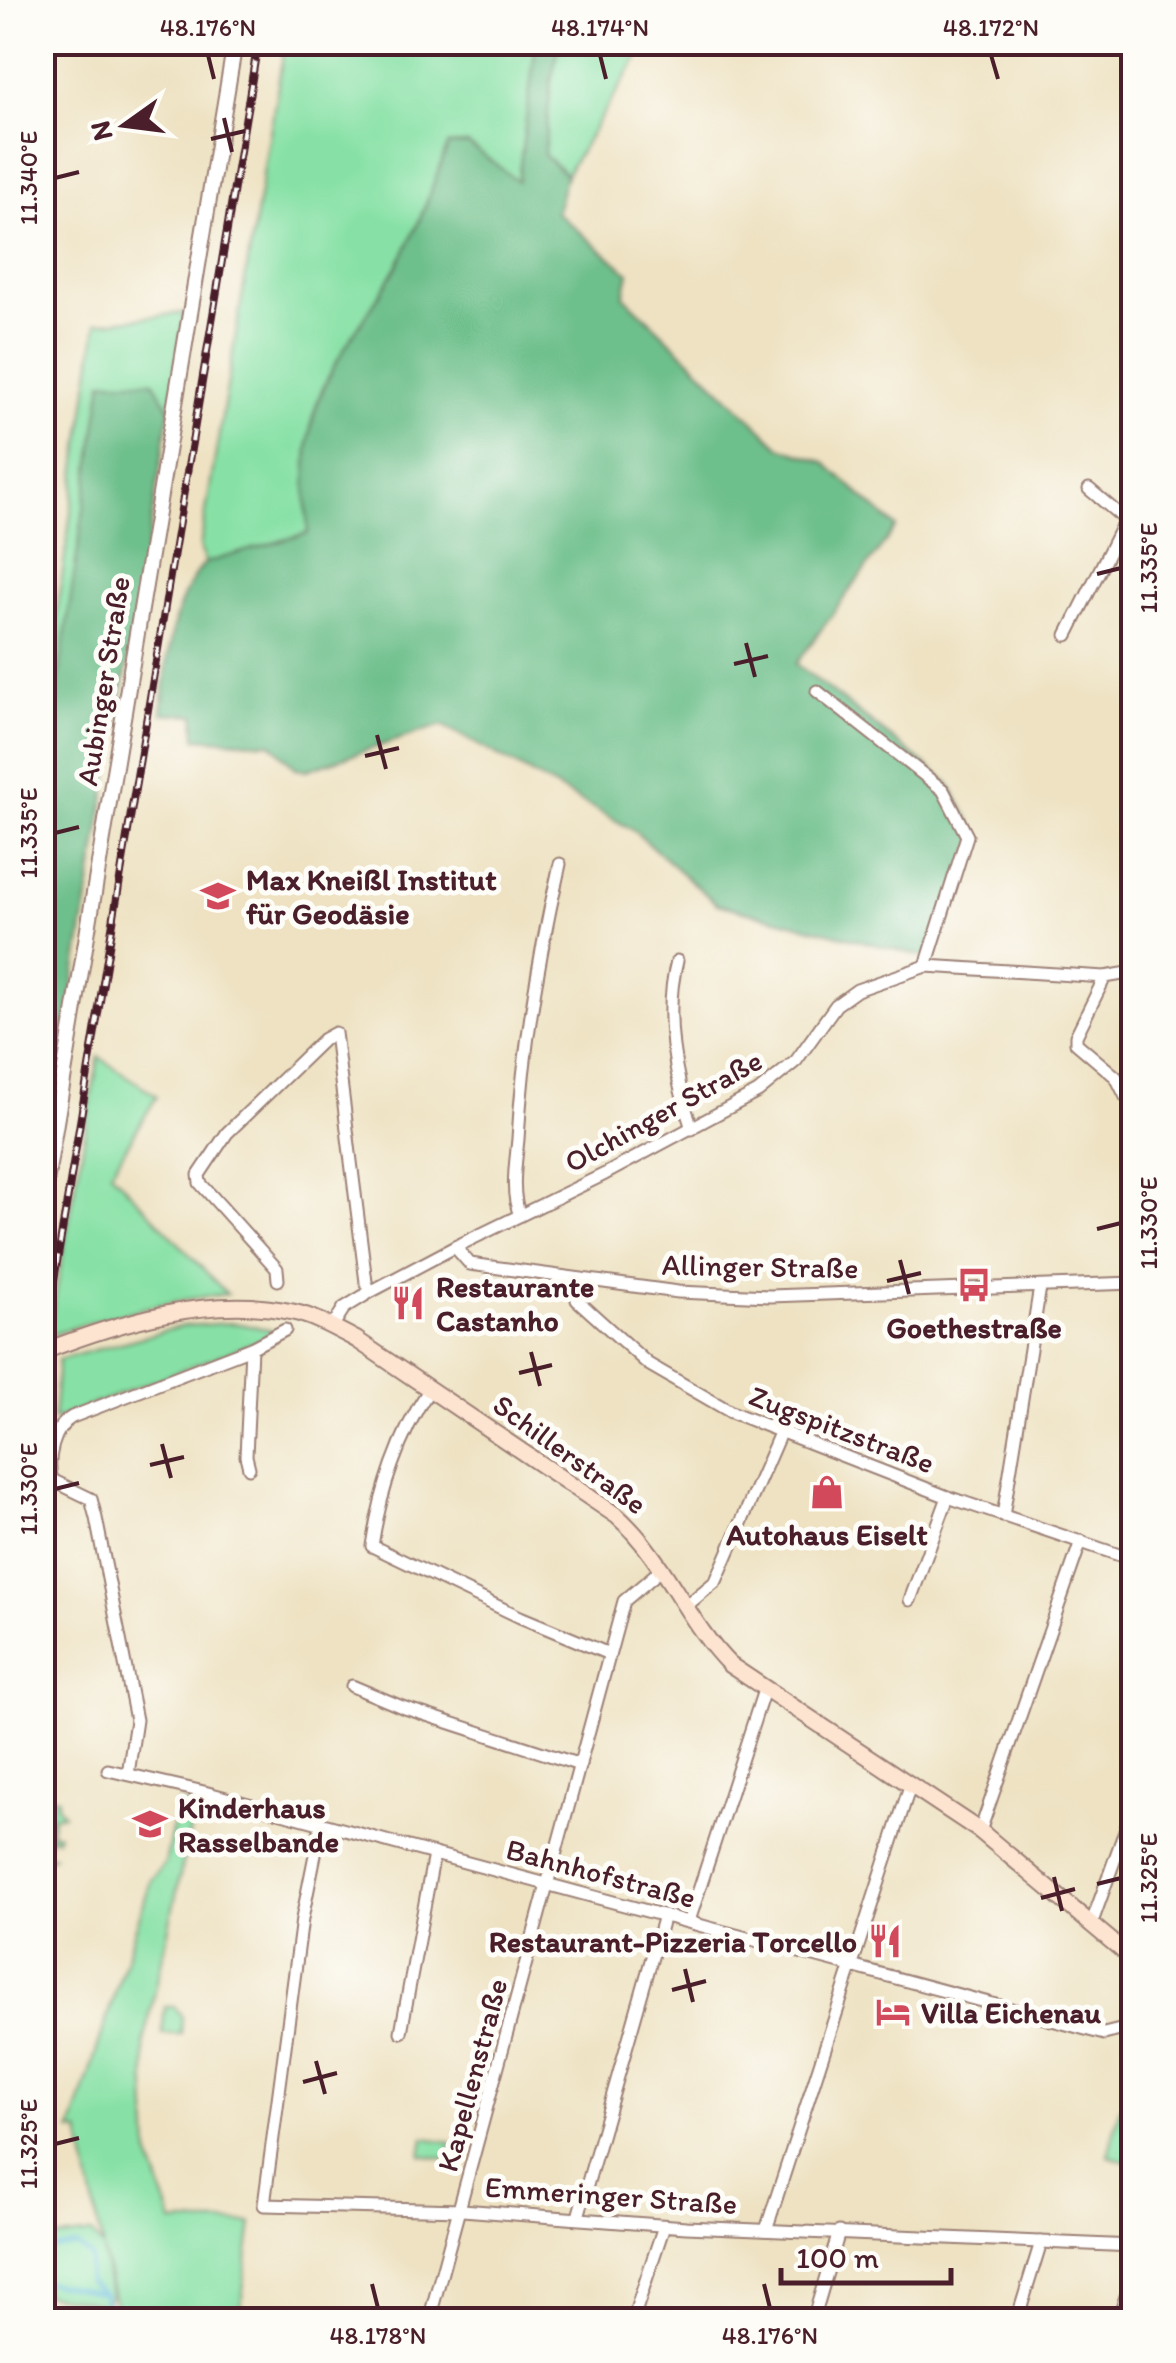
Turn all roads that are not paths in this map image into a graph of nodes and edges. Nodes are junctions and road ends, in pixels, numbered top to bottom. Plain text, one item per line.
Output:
1 (234, 42) edge
2 (1089, 490) dead end
3 (1129, 524) edge
4 (1067, 635) dead end
5 (817, 691) dead end
6 (560, 864) dead end
7 (678, 961) dead end
8 (926, 966) junction
9 (1134, 972) edge
10 (1105, 977) junction
11 (1126, 1097) dead end
12 (692, 1129) junction
13 (42, 1207) edge
14 (520, 1215) junction
15 (455, 1246) junction
16 (278, 1280) dead end
17 (576, 1281) junction
18 (1134, 1283) edge
19 (1040, 1286) junction
20 (370, 1292) junction
21 (332, 1327) junction
22 (286, 1330) dead end
23 (251, 1348) junction
24 (42, 1352) edge
25 (429, 1390) junction
26 (780, 1433) junction
27 (249, 1468) dead end
28 (948, 1497) junction
29 (1002, 1516) junction
30 (1082, 1541) junction
31 (1134, 1560) edge
32 (662, 1568) junction
33 (910, 1600) dead end
34 (686, 1606) junction
35 (609, 1654) junction
36 (352, 1686) dead end
37 (764, 1690) junction
38 (580, 1765) junction
39 (108, 1770) dead end
40 (128, 1774) junction
41 (912, 1783) junction
42 (1134, 1806) edge
43 (321, 1825) junction
44 (980, 1831) junction
45 (434, 1854) junction
46 (549, 1886) junction
47 (664, 1915) junction
48 (688, 1922) junction
49 (1091, 1925) junction
50 (1134, 1960) edge
51 (851, 1964) junction
52 (1134, 2019) edge
53 (401, 2032) dead end
54 (462, 2210) junction
55 (578, 2217) junction
56 (664, 2226) junction
57 (766, 2230) junction
58 (840, 2232) junction
59 (1041, 2242) junction
60 (1134, 2246) edge
61 (1134, 2273) edge
62 (634, 2313) dead end
63 (429, 2320) edge
64 (813, 2320) edge
65 (1017, 2320) edge
66 (1118, 2320) edge

1 - 13 street, Aubinger Straße
2 - 3 street
3 - 4 street
5 - 8 street
6 - 14 street
7 - 12 street
8 - 10 street, Olchinger Straße
8 - 12 street, Olchinger Straße
9 - 10 street, Olchinger Straße
10 - 11 street
12 - 14 street, Olchinger Straße
14 - 15 street, Olchinger Straße
15 - 17 street, Allinger Straße
15 - 20 street, Olchinger Straße
16 - 20 street
17 - 19 street, Allinger Straße
17 - 26 street, Zugspitzstraße
18 - 19 street, Allinger Straße
19 - 29 street
20 - 21 street, Olchinger Straße
21 - 24 main road, Schillerstraße
21 - 25 main road, Schillerstraße
22 - 23 street
23 - 27 street
23 - 40 street
25 - 32 main road, Schillerstraße
25 - 35 street
26 - 28 street, Zugspitzstraße
26 - 34 street
28 - 29 street, Zugspitzstraße
28 - 33 street
29 - 30 street, Zugspitzstraße
30 - 31 street, Zugspitzstraße
30 - 44 street
32 - 34 main road, Schillerstraße
32 - 35 street, Kapellenstraße
34 - 37 main road, Schillerstraße
35 - 38 street, Kapellenstraße
36 - 38 street
37 - 41 main road, Schillerstraße
37 - 48 street
38 - 46 street, Kapellenstraße
39 - 40 street, Bahnhofstraße
40 - 43 street, Bahnhofstraße
41 - 44 main road, Schillerstraße
41 - 51 street
42 - 49 street
43 - 45 street, Bahnhofstraße
43 - 54 street, Emmeringer Straße
44 - 49 main road, Schillerstraße
45 - 46 street, Bahnhofstraße
45 - 53 street
46 - 47 street, Bahnhofstraße
46 - 54 street, Kapellenstraße
47 - 48 street, Bahnhofstraße
47 - 55 street
48 - 51 street, Bahnhofstraße
49 - 50 main road, Schillerstraße
51 - 52 street, Bahnhofstraße
51 - 57 street
54 - 55 street, Emmeringer Straße
54 - 63 street, Kapellenstraße
55 - 56 street, Emmeringer Straße
56 - 57 street, Emmeringer Straße
56 - 62 street
57 - 58 street, Emmeringer Straße
58 - 59 street, Emmeringer Straße
58 - 64 street
59 - 60 street, Emmeringer Straße
59 - 65 street
61 - 66 street

